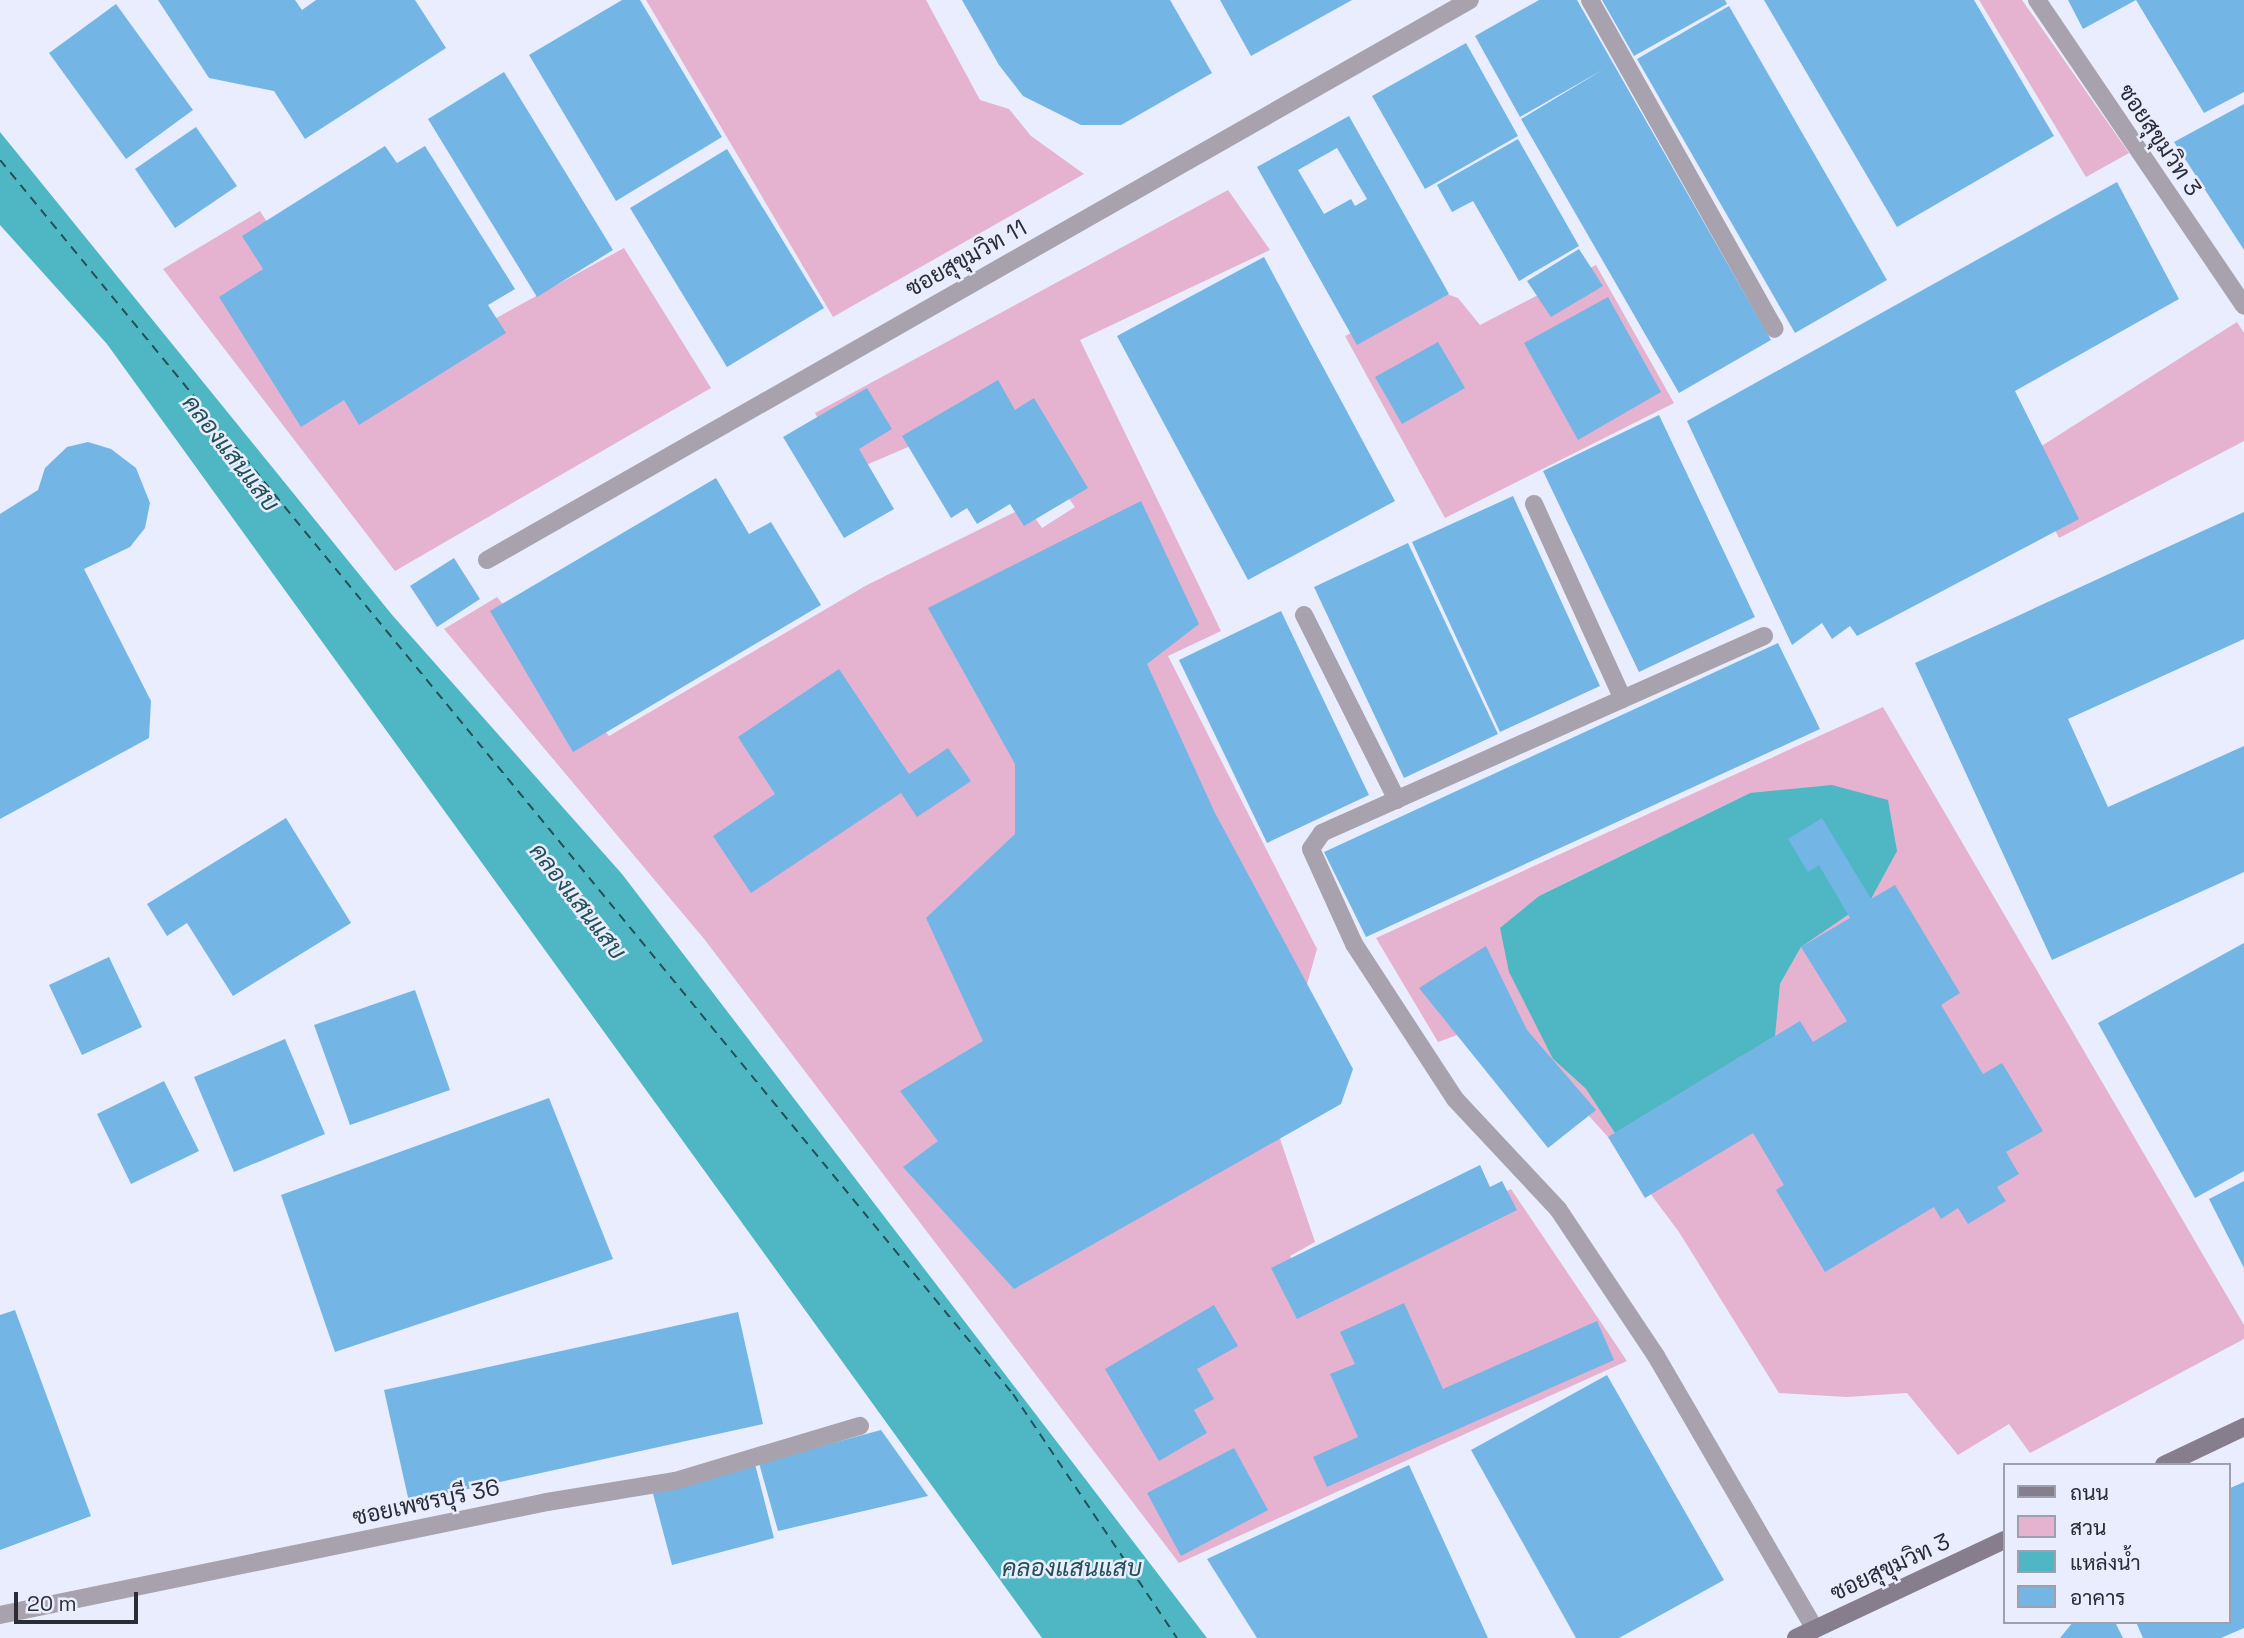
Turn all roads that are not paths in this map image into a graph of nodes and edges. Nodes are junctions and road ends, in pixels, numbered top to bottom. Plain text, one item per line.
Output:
1 (1470, 0) edge
2 (1590, 0) edge
3 (2037, 0) edge
4 (2244, 306) edge
5 (1775, 329) dead end
6 (1534, 504) dead end
7 (487, 560) dead end
8 (1304, 615) dead end
9 (1764, 636) dead end
10 (1623, 699) junction
11 (1398, 800) junction
12 (860, 1426) dead end
13 (2244, 1427) edge
14 (2168, 1463) edge
15 (2002, 1541) edge
16 (0, 1615) edge
17 (1815, 1629) junction
18 (1796, 1638) edge

1 - 7 street, ซอยสุขุมวิท 11
2 - 5 street
3 - 4 street, ซอยสุขุมวิท 3
6 - 10 street
8 - 11 street
9 - 10 street
10 - 11 street
11 - 17 street
12 - 16 street, ซอยเพชรบุรี 36
13 - 14 street
15 - 17 street, ซอยสุขุมวิท 3
17 - 18 street, ซอยสุขุมวิท 3

